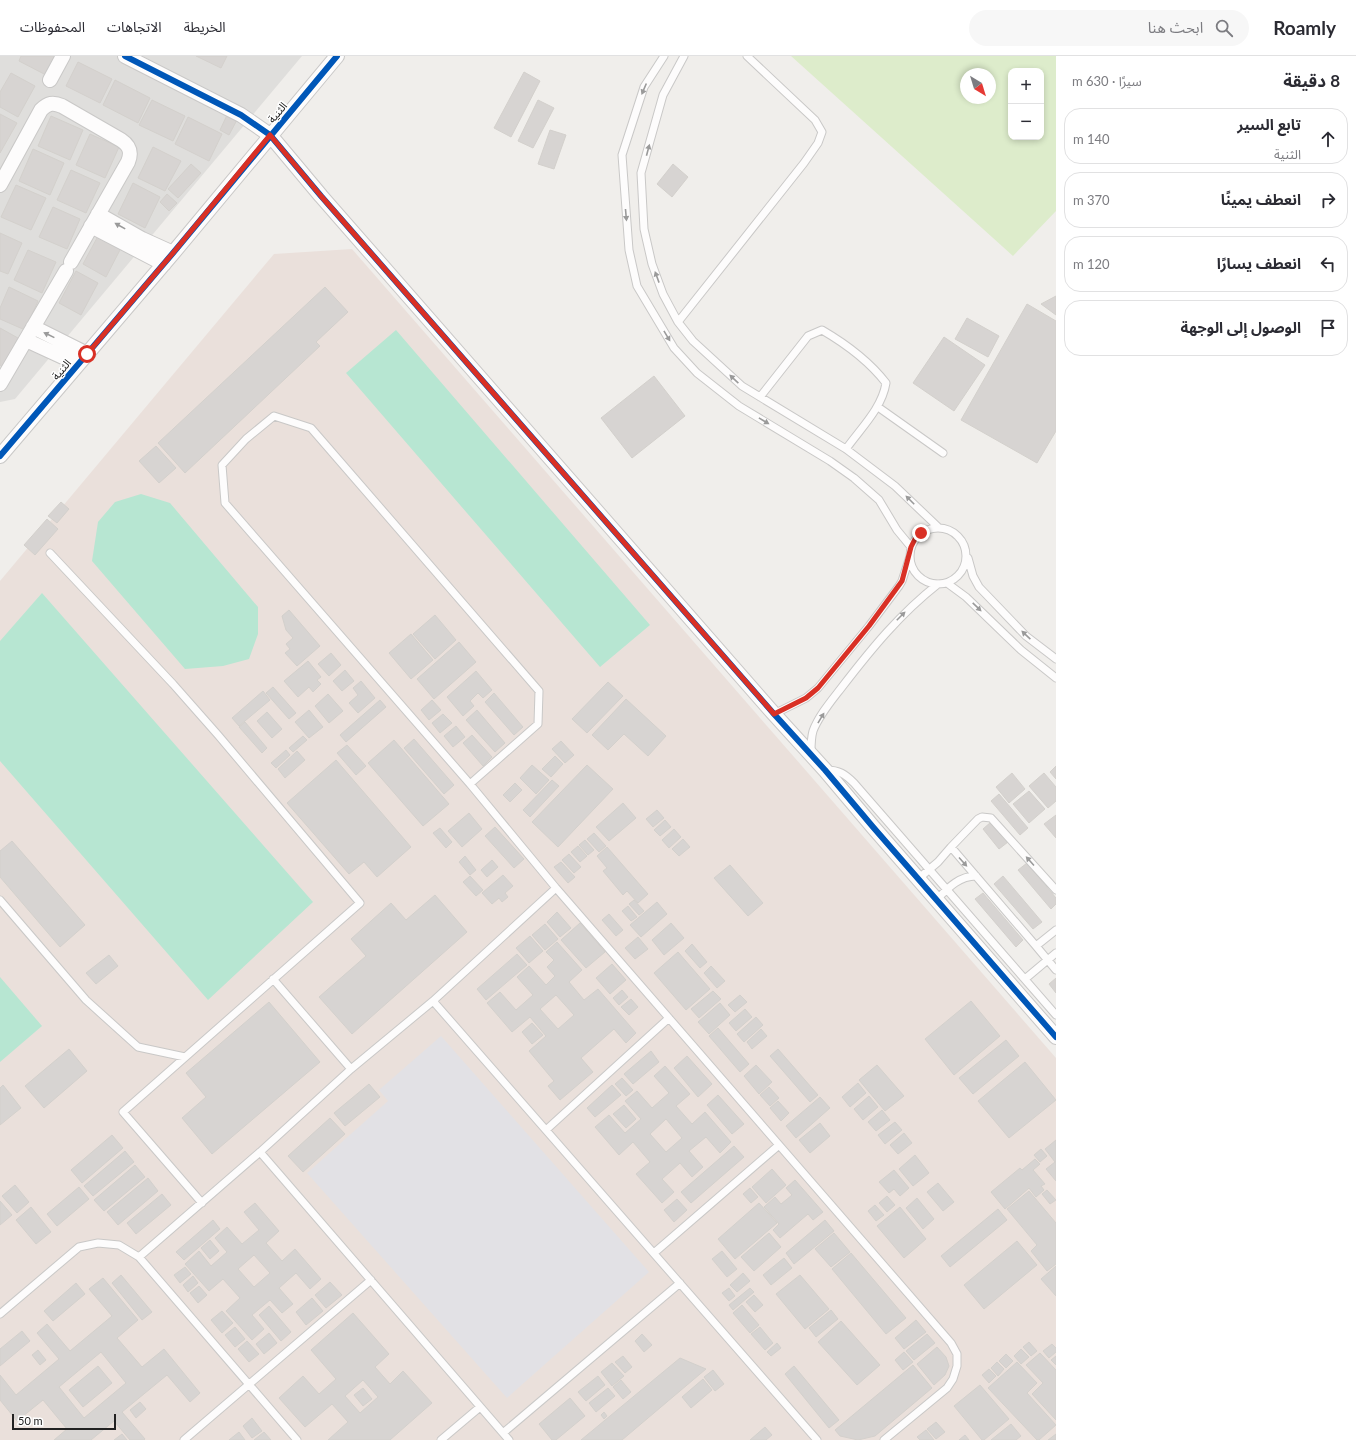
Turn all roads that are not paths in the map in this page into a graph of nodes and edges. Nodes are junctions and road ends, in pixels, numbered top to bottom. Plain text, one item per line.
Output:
1 (63, 56) edge
2 (125, 56) edge
3 (337, 56) edge
4 (664, 56) edge
5 (684, 56) edge
6 (747, 56) edge
7 (50, 80) dead end
8 (270, 135) junction
9 (0, 185) edge
10 (98, 214) junction
11 (91, 226) junction
12 (168, 258) junction
13 (678, 322) junction
14 (33, 327) junction
15 (26, 340) junction
16 (83, 359) junction
17 (0, 384) edge
18 (760, 397) junction
19 (878, 407) junction
20 (846, 449) junction
21 (943, 453) dead end
22 (1, 455) edge
23 (938, 527) junction
24 (911, 547) junction
25 (50, 553) dead end
26 (967, 555) junction
27 (910, 556) junction
28 (947, 583) junction
29 (938, 584) junction
30 (1056, 659) edge
31 (1056, 678) edge
32 (774, 714) junction
33 (810, 754) junction
34 (825, 770) junction
35 (470, 784) junction
36 (951, 848) junction
37 (930, 869) junction
38 (976, 876) junction
39 (918, 879) junction
40 (556, 888) junction
41 (947, 889) junction
42 (1056, 890) edge
43 (0, 900) edge
44 (936, 900) junction
45 (1056, 930) edge
46 (1036, 946) junction
47 (1056, 953) edge
48 (1047, 960) junction
49 (1056, 970) edge
50 (273, 979) junction
51 (1025, 979) junction
52 (433, 1001) junction
53 (1056, 1015) edge
54 (669, 1018) junction
55 (1056, 1037) edge
56 (185, 1057) junction
57 (350, 1069) junction
58 (546, 1130) junction
59 (779, 1144) junction
60 (260, 1152) junction
61 (202, 1202) junction
62 (654, 1254) junction
63 (139, 1257) junction
64 (371, 1280) junction
65 (680, 1283) junction
66 (0, 1314) edge
67 (250, 1385) junction
68 (480, 1407) junction
69 (503, 1433) junction
70 (887, 1439) edge
71 (184, 1440) edge
72 (297, 1440) edge
73 (441, 1440) edge
74 (509, 1440) edge
75 (818, 1440) edge

1 - 7 street
2 - 8 street
3 - 8 street, الثنية
4 -> 24 lane
13 -> 5 lane
6 - 13 lane
8 - 12 street, الثنية
8 - 32 street
9 - 10 street
10 - 11 street
12 -> 10 street
11 - 12 street
11 - 14 street
12 - 16 street, الثنية
18 -> 13 lane
14 - 15 street
16 -> 14 street
15 - 16 street
15 - 17 street
16 - 22 street, الثنية
18 - 19 lane
18 - 20 lane
19 - 20 lane
19 - 21 lane
23 -> 20 lane
23 - 24 lane
23 - 26 lane
24 - 27 lane
25 - 50 lane
26 - 28 lane
30 -> 26 lane
27 - 29 lane
27 - 32 lane
28 - 29 lane
28 -> 31 lane
33 -> 29 lane
32 - 33 street
33 - 34 street
34 - 37 lane
34 - 39 street
35 - 35 lane
35 - 40 lane
36 - 37 lane
36 -> 38 lane
42 -> 36 lane
37 - 39 lane
37 - 41 lane
38 - 41 lane
38 - 46 lane
39 - 44 street
40 - 52 lane
40 - 54 lane
41 - 44 lane
41 - 51 lane
43 - 56 lane
44 - 55 street
45 - 46 lane
46 - 48 lane
47 - 48 lane
48 - 49 lane
48 - 51 lane
50 - 56 lane
50 - 57 lane
51 - 53 lane
52 - 57 lane
52 - 58 lane
54 - 58 lane
54 - 59 lane
56 - 61 lane
57 - 60 lane
58 - 62 lane
59 - 62 lane
59 - 70 lane
60 - 61 lane
60 - 64 lane
61 - 63 lane
62 - 65 lane
63 - 66 lane
63 - 67 lane
64 - 67 lane
64 - 68 lane
65 - 69 lane
65 - 75 lane
67 - 71 lane
67 - 72 lane
68 - 69 lane
68 - 73 lane
69 - 74 lane

